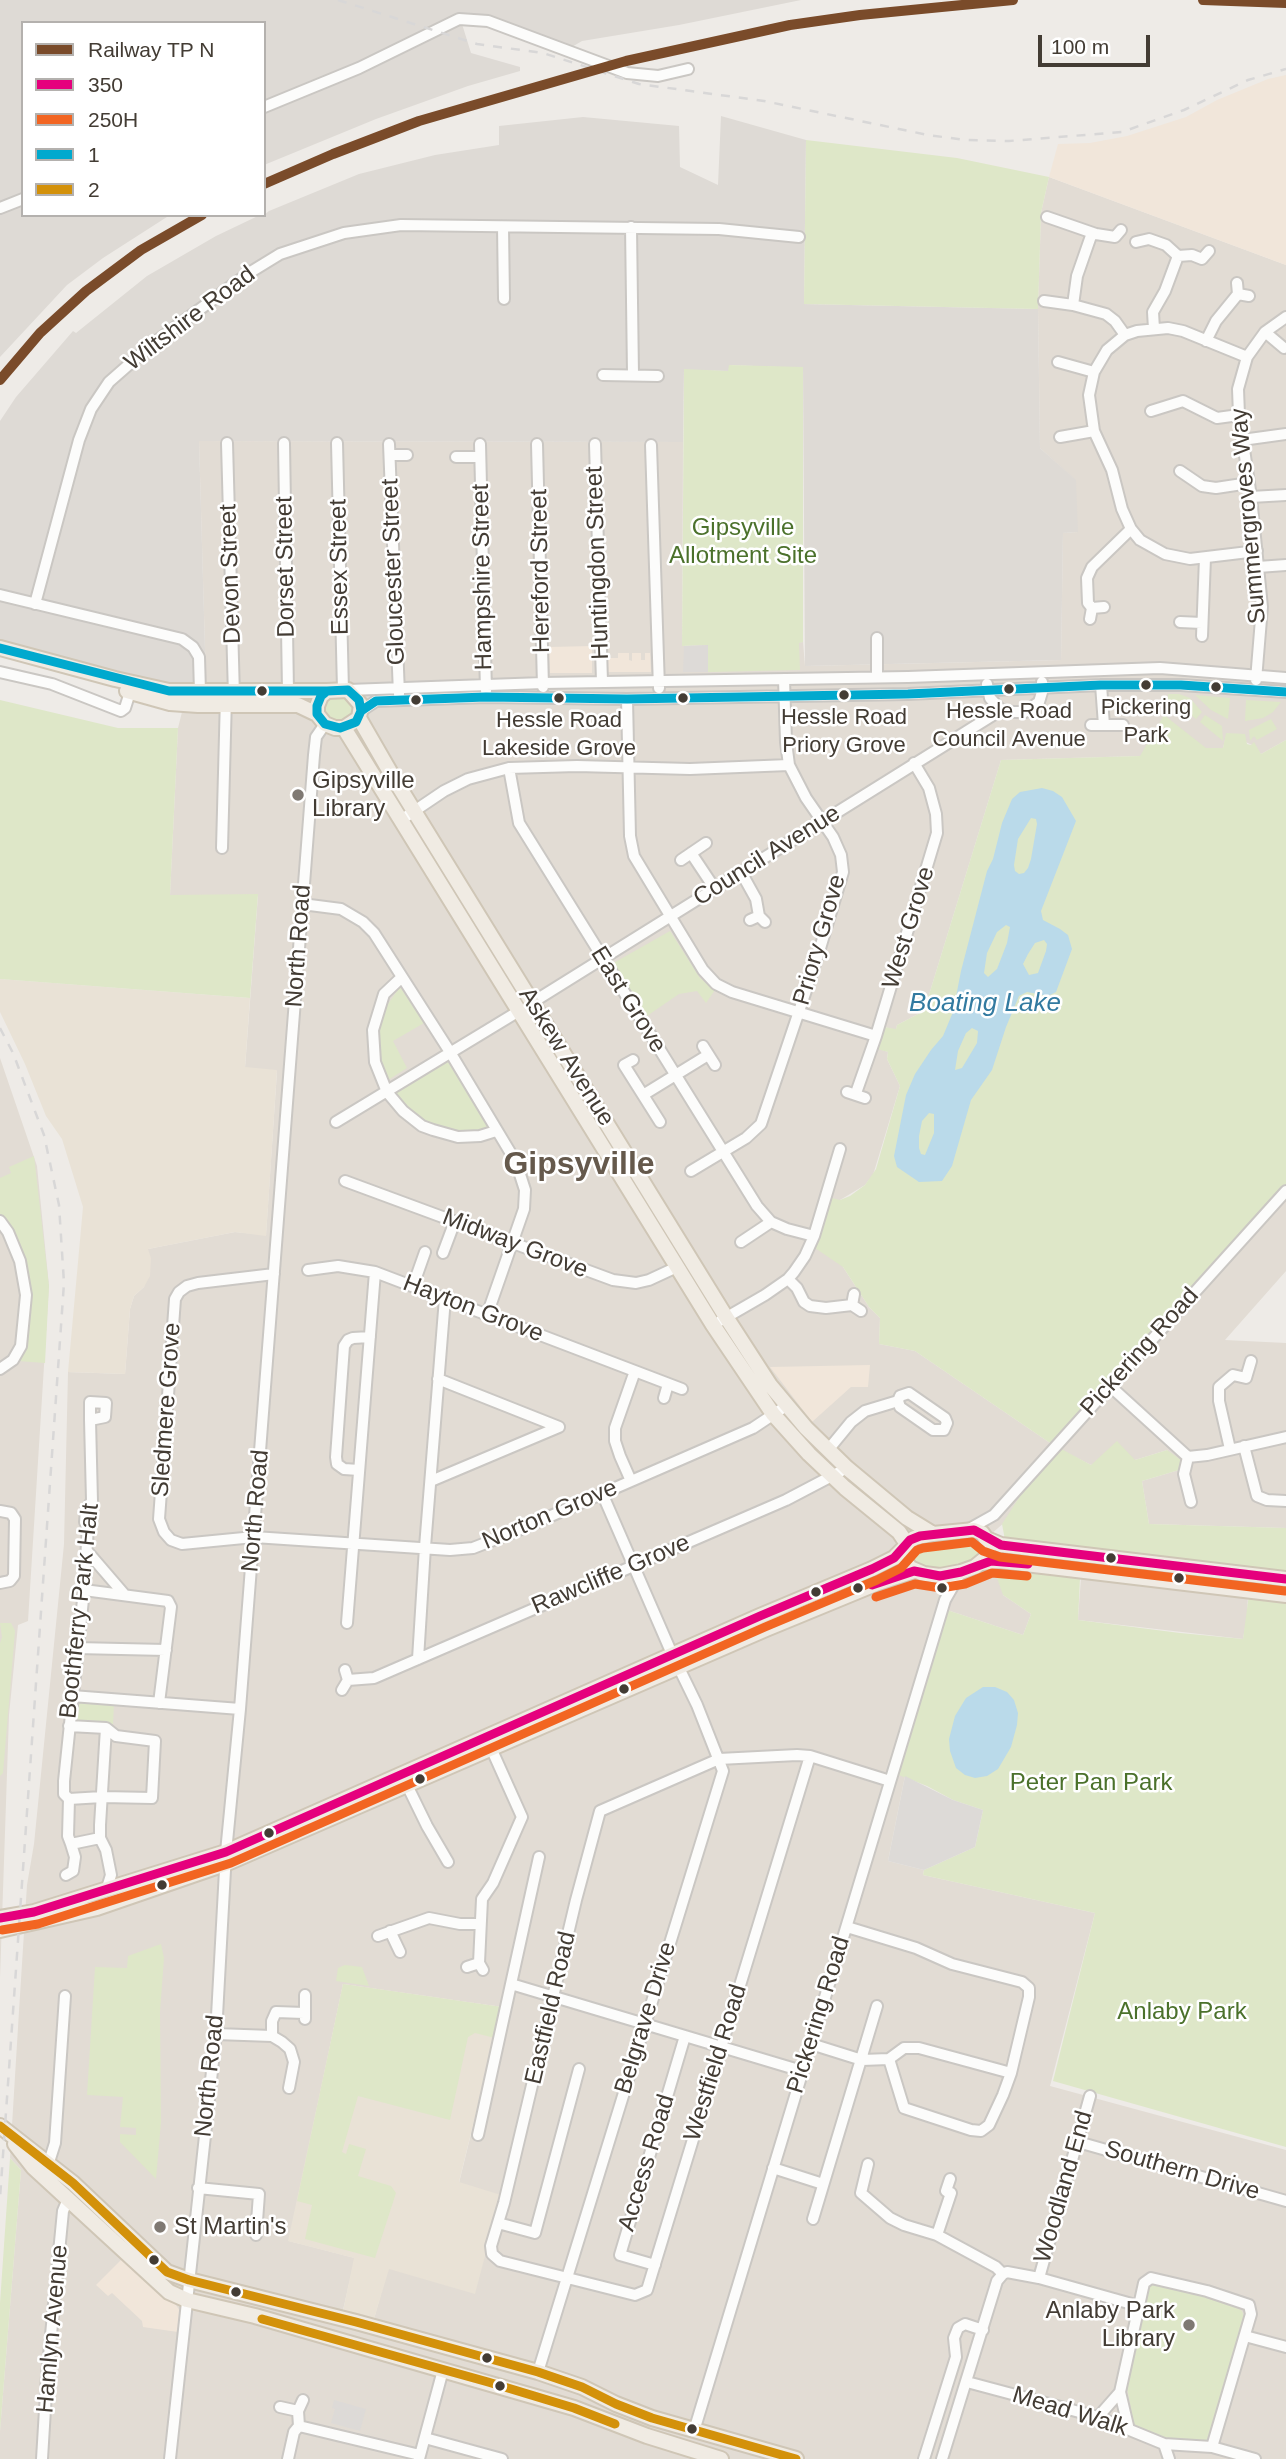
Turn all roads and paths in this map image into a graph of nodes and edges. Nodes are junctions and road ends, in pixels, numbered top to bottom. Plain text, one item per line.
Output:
1 (688, 69) dead end
2 (266, 106) edge
3 (21, 200) edge
4 (0, 208) edge
5 (1047, 216) dead end
6 (503, 227) junction
7 (631, 227) junction
8 (1121, 230) dead end
9 (1092, 233) junction
10 (799, 237) dead end
11 (1136, 242) dead end
12 (1209, 251) dead end
13 (1178, 256) junction
14 (1242, 291) dead end
15 (504, 299) dead end
16 (1044, 302) dead end
17 (1073, 305) junction
18 (1286, 317) edge
19 (1154, 328) junction
20 (1265, 332) junction
21 (1125, 335) junction
22 (1206, 341) junction
23 (1285, 351) edge
24 (1247, 357) junction
25 (1058, 362) dead end
26 (1094, 372) junction
27 (633, 374) junction
28 (603, 375) dead end
29 (658, 376) dead end
30 (1154, 396) dead end
31 (1239, 415) junction
32 (1094, 431) junction
33 (1286, 434) edge
34 (1060, 437) dead end
35 (1242, 440) junction
36 (227, 443) dead end
37 (284, 443) dead end
38 (337, 443) dead end
39 (480, 444) dead end
40 (537, 444) dead end
41 (595, 444) dead end
42 (652, 445) dead end
43 (407, 454) dead end
44 (456, 457) dead end
45 (480, 457) junction
46 (1181, 476) dead end
47 (1249, 483) junction
48 (1286, 495) edge
49 (1251, 497) junction
50 (1131, 529) junction
51 (1257, 551) junction
52 (1205, 558) junction
53 (1286, 565) edge
54 (1258, 567) junction
55 (0, 594) edge
56 (35, 604) junction
57 (1095, 611) dead end
58 (1180, 622) dead end
59 (1202, 623) junction
60 (1202, 636) dead end
61 (877, 638) dead end
62 (0, 648) edge
63 (0, 655) edge
64 (0, 672) edge
65 (1041, 673) junction
66 (986, 674) junction
67 (1257, 676) junction
68 (877, 677) junction
69 (1286, 678) edge
70 (784, 679) junction
71 (602, 682) junction
72 (659, 682) junction
73 (543, 683) junction
74 (486, 685) junction
75 (1101, 685) junction
76 (132, 687) junction
77 (399, 688) junction
78 (987, 689) junction
79 (1043, 689) junction
80 (345, 690) junction
81 (1255, 690) junction
82 (288, 691) junction
83 (327, 691) junction
84 (201, 692) junction
85 (1286, 692) edge
86 (785, 695) junction
87 (486, 697) junction
88 (543, 697) junction
89 (230, 698) junction
90 (626, 698) junction
91 (660, 698) junction
92 (400, 700) junction
93 (1000, 710) junction
94 (360, 714) junction
95 (321, 719) junction
96 (1104, 724) junction
97 (1091, 725) dead end
98 (1123, 725) dead end
99 (344, 727) junction
100 (914, 763) junction
101 (789, 765) junction
102 (509, 768) junction
103 (627, 768) junction
104 (414, 811) junction
105 (401, 820) junction
106 (822, 821) junction
107 (706, 843) dead end
108 (222, 849) dead end
109 (691, 853) junction
110 (681, 860) dead end
111 (741, 872) junction
112 (715, 889) junction
113 (302, 904) junction
114 (670, 917) junction
115 (758, 919) dead end
116 (602, 960) junction
117 (402, 977) junction
118 (533, 1002) junction
119 (519, 1011) junction
120 (799, 1012) junction
121 (876, 1036) junction
122 (450, 1052) junction
123 (709, 1056) dead end
124 (632, 1060) dead end
125 (675, 1076) junction
126 (387, 1092) junction
127 (643, 1094) junction
128 (856, 1094) dead end
129 (336, 1122) dead end
130 (660, 1122) dead end
131 (496, 1131) junction
132 (840, 1149) dead end
133 (722, 1152) junction
134 (825, 1156) dead end
135 (837, 1161) junction
136 (691, 1171) dead end
137 (1286, 1191) edge
138 (349, 1196) dead end
139 (645, 1199) junction
140 (0, 1220) edge
141 (454, 1221) junction
142 (771, 1222) junction
143 (814, 1236) junction
144 (514, 1242) junction
145 (741, 1242) dead end
146 (425, 1252) dead end
147 (445, 1253) dead end
148 (677, 1267) junction
149 (308, 1270) dead end
150 (375, 1272) junction
151 (274, 1274) junction
152 (788, 1279) junction
153 (413, 1286) junction
154 (445, 1298) junction
155 (856, 1303) dead end
156 (487, 1315) junction
157 (726, 1317) junction
158 (713, 1325) junction
159 (370, 1337) junction
160 (1251, 1361) dead end
161 (0, 1369) edge
162 (635, 1370) junction
163 (438, 1379) junction
164 (668, 1384) junction
165 (1110, 1386) junction
166 (682, 1389) dead end
167 (664, 1398) dead end
168 (898, 1401) dead end
169 (786, 1406) junction
170 (773, 1414) junction
171 (90, 1420) dead end
172 (1286, 1437) edge
173 (1244, 1446) junction
174 (1230, 1449) junction
175 (828, 1450) junction
176 (1188, 1457) junction
177 (847, 1468) junction
178 (359, 1470) junction
179 (832, 1477) junction
180 (430, 1481) junction
181 (631, 1481) junction
182 (602, 1493) junction
183 (1286, 1501) edge
184 (1191, 1502) dead end
185 (0, 1511) edge
186 (994, 1514) junction
187 (969, 1530) junction
188 (933, 1534) junction
189 (254, 1537) junction
190 (987, 1538) junction
191 (354, 1542) junction
192 (905, 1546) junction
193 (425, 1547) junction
194 (87, 1551) junction
195 (982, 1563) junction
196 (634, 1566) junction
197 (914, 1571) junction
198 (961, 1572) junction
199 (940, 1576) junction
200 (1286, 1579) edge
201 (0, 1583) edge
202 (84, 1590) junction
203 (124, 1594) junction
204 (1286, 1595) edge
205 (946, 1600) junction
206 (335, 1610) dead end
207 (76, 1648) junction
208 (166, 1650) junction
209 (418, 1659) junction
210 (676, 1661) junction
211 (345, 1680) dead end
212 (72, 1696) junction
213 (159, 1703) junction
214 (240, 1709) junction
215 (69, 1726) junction
216 (106, 1728) junction
217 (491, 1748) junction
218 (810, 1756) junction
219 (719, 1759) junction
220 (404, 1779) junction
221 (890, 1781) junction
222 (102, 1797) junction
223 (69, 1799) junction
224 (100, 1838) junction
225 (71, 1844) junction
226 (539, 1857) dead end
227 (226, 1858) junction
228 (448, 1862) dead end
229 (64, 1875) dead end
230 (111, 1875) junction
231 (123, 1885) junction
232 (106, 1891) junction
233 (0, 1918) edge
234 (480, 1924) junction
235 (847, 1927) junction
236 (0, 1930) edge
237 (390, 1931) junction
238 (379, 1936) dead end
239 (400, 1952) dead end
240 (467, 1966) dead end
241 (511, 1984) junction
242 (305, 1995) dead end
243 (65, 1996) dead end
244 (554, 1996) junction
245 (877, 2006) dead end
246 (645, 2024) junction
247 (216, 2034) junction
248 (272, 2036) junction
249 (685, 2036) junction
250 (811, 2044) junction
251 (721, 2047) junction
252 (889, 2059) junction
253 (862, 2060) junction
254 (579, 2069) dead end
255 (802, 2071) junction
256 (1011, 2073) junction
257 (289, 2089) dead end
258 (1090, 2096) dead end
259 (3, 2128) edge
260 (478, 2135) dead end
261 (1078, 2142) junction
262 (49, 2162) junction
263 (868, 2164) dead end
264 (773, 2168) junction
265 (950, 2179) dead end
266 (262, 2180) dead end
267 (823, 2185) junction
268 (198, 2188) junction
269 (259, 2194) junction
270 (68, 2199) junction
271 (1286, 2201) edge
272 (813, 2219) dead end
273 (498, 2223) junction
274 (256, 2235) dead end
275 (937, 2235) junction
276 (655, 2265) junction
277 (1003, 2274) junction
278 (567, 2278) junction
279 (1038, 2278) junction
280 (189, 2280) junction
281 (187, 2300) junction
282 (1139, 2306) junction
283 (983, 2330) junction
284 (1245, 2336) junction
285 (1286, 2347) edge
286 (443, 2370) junction
287 (538, 2372) junction
288 (967, 2382) junction
289 (1120, 2392) junction
290 (280, 2407) dead end
291 (1098, 2417) junction
292 (299, 2426) junction
293 (1129, 2430) junction
294 (694, 2431) junction
295 (425, 2438) junction
296 (1164, 2444) junction
297 (1212, 2447) junction
298 (419, 2457) edge
299 (42, 2459) edge
300 (170, 2459) edge
301 (288, 2459) edge
302 (502, 2459) edge
303 (721, 2459) edge
304 (796, 2459) edge
305 (924, 2459) edge
306 (942, 2459) edge
307 (1169, 2459) edge
308 (1255, 2459) edge

1 - 2 street
3 - 4 street
5 - 9 street
6 - 7 street, Wiltshire Road
6 - 15 street
6 - 56 street, Wiltshire Road
7 - 10 street, Wiltshire Road
7 - 27 street
8 - 9 street
9 - 17 street
11 - 13 street
12 - 13 street
13 - 19 street
14 - 22 street
16 - 17 street
17 - 21 street
18 - 20 street, Summergroves Way
19 - 21 street
19 - 22 street
20 - 23 street
20 - 24 street, Summergroves Way
21 - 26 street
22 - 24 street
24 - 31 street, Summergroves Way
25 - 26 street
26 - 32 street
27 - 28 street
27 - 29 street
30 - 31 street
31 - 35 street, Summergroves Way
32 - 34 street
32 - 50 street
33 - 35 street
35 - 47 street, Summergroves Way
36 - 89 street, Devon Street
37 - 82 street, Dorset Street
38 - 80 street, Essex Street
39 - 45 street, Hampshire Street
40 - 73 street, Hereford Street
41 - 71 street, Huntingdon Street
42 - 72 street
43 - 77 street, Gloucester Street
44 - 45 street, Hampshire Street
45 - 74 street, Hampshire Street
46 - 47 street
47 - 49 street, Summergroves Way
48 - 49 street
49 - 51 street, Summergroves Way
50 - 52 street
50 - 57 street
51 - 52 street
51 - 54 street, Summergroves Way
52 - 59 street
53 - 54 street
54 - 67 street, Summergroves Way
55 - 56 street
56 - 84 street
58 - 59 street
59 - 60 street
61 - 68 street
62 - 76 main road
63 - 76 main road
64 - 76 street
65 - 66 street
65 - 67 street
65 - 79 street
66 - 68 street
66 - 78 street
67 - 69 street
67 - 81 street, Summergroves Way
68 - 70 street
70 - 72 street
70 - 86 street, Priory Grove
71 - 72 street
71 - 73 street
72 - 91 street
73 - 74 street
73 - 88 street, Hereford Street
74 - 77 street
74 - 87 street, Hampshire Street
75 - 79 street
75 - 81 street
75 - 96 street
76 - 84 main road
76 - 89 main road
77 - 80 street
77 - 92 street, Gloucester Street
78 - 79 street
78 - 86 street
78 - 93 street
79 - 93 street, Council Avenue
80 - 83 main road
80 - 94 main road
81 - 85 street
82 - 83 main road
82 - 89 main road
83 - 95 main road
84 - 89 main road
86 - 91 street
86 - 101 street, Priory Grove
87 - 88 street
87 - 92 street
88 - 90 street
89 - 95 main road
89 - 108 street, Devon Street
90 - 91 street
90 - 103 street
92 - 94 street
93 - 100 street, Council Avenue
94 - 99 main road
94 - 104 main road, Askew Avenue
95 - 99 main road
95 - 113 street, North Road
96 - 97 street
96 - 98 street
99 - 105 main road, Askew Avenue
100 - 106 street, Council Avenue
100 - 121 street, West Grove
101 - 103 street
101 - 106 street, Priory Grove
102 - 103 street
102 - 104 street
102 - 116 street, East Grove
103 - 114 street
104 - 105 street
104 - 118 main road, Askew Avenue
105 - 119 main road, Askew Avenue
106 - 111 street, Council Avenue
106 - 120 street, Priory Grove
107 - 109 street
109 - 110 street
109 - 112 street
111 - 112 street, Council Avenue
111 - 115 street
112 - 114 street, Council Avenue
113 - 117 street
113 - 151 street, North Road
114 - 116 street, Council Avenue
114 - 120 street
116 - 118 street, Council Avenue
116 - 125 street, East Grove
117 - 122 street
117 - 126 street
118 - 139 main road, Askew Avenue
119 - 122 street
119 - 139 main road, Askew Avenue
120 - 121 street
120 - 133 street, Priory Grove
121 - 128 street, West Grove
122 - 126 street
122 - 131 street
123 - 125 street
124 - 127 street
125 - 127 street
125 - 133 street, East Grove
126 - 129 street
126 - 131 street
127 - 130 street
131 - 144 street
132 - 135 street
133 - 136 street, Priory Grove
133 - 142 street, East Grove
134 - 135 street
135 - 143 street
137 - 165 street, Pickering Road
138 - 141 street, Midway Grove
139 - 148 main road, Askew Avenue
139 - 157 main road, Askew Avenue
140 - 161 street
141 - 144 street, Midway Grove
141 - 147 street
142 - 143 street
142 - 145 street
143 - 152 street
144 - 148 street, Midway Grove
144 - 156 street
146 - 153 street
148 - 158 main road, Askew Avenue
149 - 150 street, Hayton Grove
150 - 153 street, Hayton Grove
150 - 159 street
151 - 189 street, North Road
151 - 189 street, Sledmere Grove
152 - 155 street
152 - 157 street
153 - 154 street, Hayton Grove
154 - 156 street, Hayton Grove
154 - 163 street
156 - 162 street, Hayton Grove
157 - 158 street
157 - 169 main road, Askew Avenue
158 - 170 main road, Askew Avenue
159 - 178 street
159 - 178 street
160 - 174 street
162 - 164 street, Hayton Grove
162 - 181 street
163 - 180 street
163 - 180 street
164 - 166 street, Hayton Grove
164 - 167 street
165 - 176 street
165 - 186 street, Pickering Road
168 - 175 street
169 - 170 street, Norton Grove
169 - 175 main road, Askew Avenue
170 - 179 main road, Askew Avenue
170 - 181 street, Norton Grove
171 - 194 street, Boothferry Park Halt
172 - 173 street
173 - 174 street
173 - 183 street
174 - 176 street
175 - 177 main road, Askew Avenue
176 - 184 street
177 - 179 street, Rawcliffe Grove
177 - 188 main road, Askew Avenue
178 - 191 street
179 - 192 main road, Askew Avenue
179 - 196 street, Rawcliffe Grove
180 - 193 street
181 - 182 street, Norton Grove
182 - 193 street, Norton Grove
182 - 196 street, Belgrave Drive
185 - 201 street
186 - 187 street, Pickering Road
186 - 190 street, Pickering Road
187 - 188 main road
187 - 190 main road
188 - 192 main road
189 - 191 street, Norton Grove
189 - 214 street, North Road
190 - 195 main road
190 - 200 main road
191 - 193 street, Norton Grove
191 - 206 street
192 - 197 main road, Askew Avenue
192 - 210 main road
193 - 209 street
194 - 202 street, Boothferry Park Halt
194 - 203 street
195 - 198 main road
195 - 204 main road
196 - 209 street, Rawcliffe Grove
196 - 210 street, Belgrave Drive
197 - 199 main road
197 - 210 main road
198 - 199 main road
198 - 205 street, Pickering Road
199 - 205 street
202 - 203 street
202 - 207 street, Boothferry Park Halt
203 - 208 street
205 - 221 street, Pickering Road
207 - 208 street
207 - 212 street, Boothferry Park Halt
208 - 213 street
209 - 211 street, Rawcliffe Grove
210 - 217 main road
210 - 219 street, Belgrave Drive
210 - 220 main road
212 - 213 street
212 - 215 street, Boothferry Park Halt
213 - 214 street
214 - 227 street, North Road
215 - 216 street
215 - 223 street, Boothferry Park Halt
216 - 222 street
216 - 222 street
217 - 220 main road
217 - 234 street
218 - 219 street
218 - 221 street
218 - 251 street, Westfield Road
219 - 244 street, Eastfield Road
219 - 246 street, Belgrave Drive
220 - 227 main road
220 - 228 street
221 - 235 street, Pickering Road
222 - 223 street
222 - 224 street
223 - 225 street, Boothferry Park Halt
224 - 225 street
224 - 230 street
225 - 229 street, Boothferry Park Halt
226 - 241 street
227 - 231 main road
227 - 236 main road
227 - 247 street, North Road
230 - 231 street
230 - 232 street
231 - 232 main road
232 - 233 main road
234 - 237 street
234 - 240 street
235 - 250 street, Pickering Road
235 - 256 street
237 - 238 street
237 - 239 street
241 - 244 street
241 - 260 street
242 - 248 street
243 - 262 street
244 - 246 street
244 - 273 street, Eastfield Road
245 - 253 street
246 - 249 street
246 - 278 street, Belgrave Drive
247 - 248 street
247 - 268 street, North Road
248 - 257 street
249 - 251 street
249 - 276 street, Access Road
250 - 253 street
250 - 255 street, Pickering Road
251 - 255 street
251 - 276 street, Westfield Road
252 - 253 street
252 - 256 street
252 - 256 street
253 - 267 street
254 - 273 street
255 - 264 street, Pickering Road
258 - 261 street, Woodland End
259 - 262 main road
259 - 270 main road
261 - 271 street, Southern Drive
261 - 279 street, Woodland End
262 - 280 main road
263 - 275 street
264 - 267 street
264 - 294 street, Pickering Road
265 - 275 street
266 - 269 street
267 - 272 street
268 - 269 street
268 - 280 street, North Road
269 - 274 street
270 - 281 main road
270 - 299 street, Hamlyn Avenue
273 - 278 street, Eastfield Road
275 - 277 street
276 - 278 street, Westfield Road
277 - 279 street
277 - 283 street
278 - 287 street, Belgrave Drive
279 - 282 street
280 - 281 street, North Road
280 - 287 main road
281 - 286 main road
281 - 300 street, North Road
282 - 284 street
282 - 289 street
283 - 288 street
283 - 305 street
284 - 285 street
284 - 297 street
286 - 295 street
286 - 303 main road
287 - 294 main road
288 - 291 street, Mead Walk
288 - 306 street
289 - 291 street
289 - 293 street
290 - 292 street
291 - 293 street, Mead Walk
292 - 298 street
292 - 301 street
293 - 296 street, Mead Walk
294 - 304 main road
295 - 298 street
295 - 302 street
296 - 297 street, Mead Walk
296 - 307 street
297 - 308 street, Mead Walk

